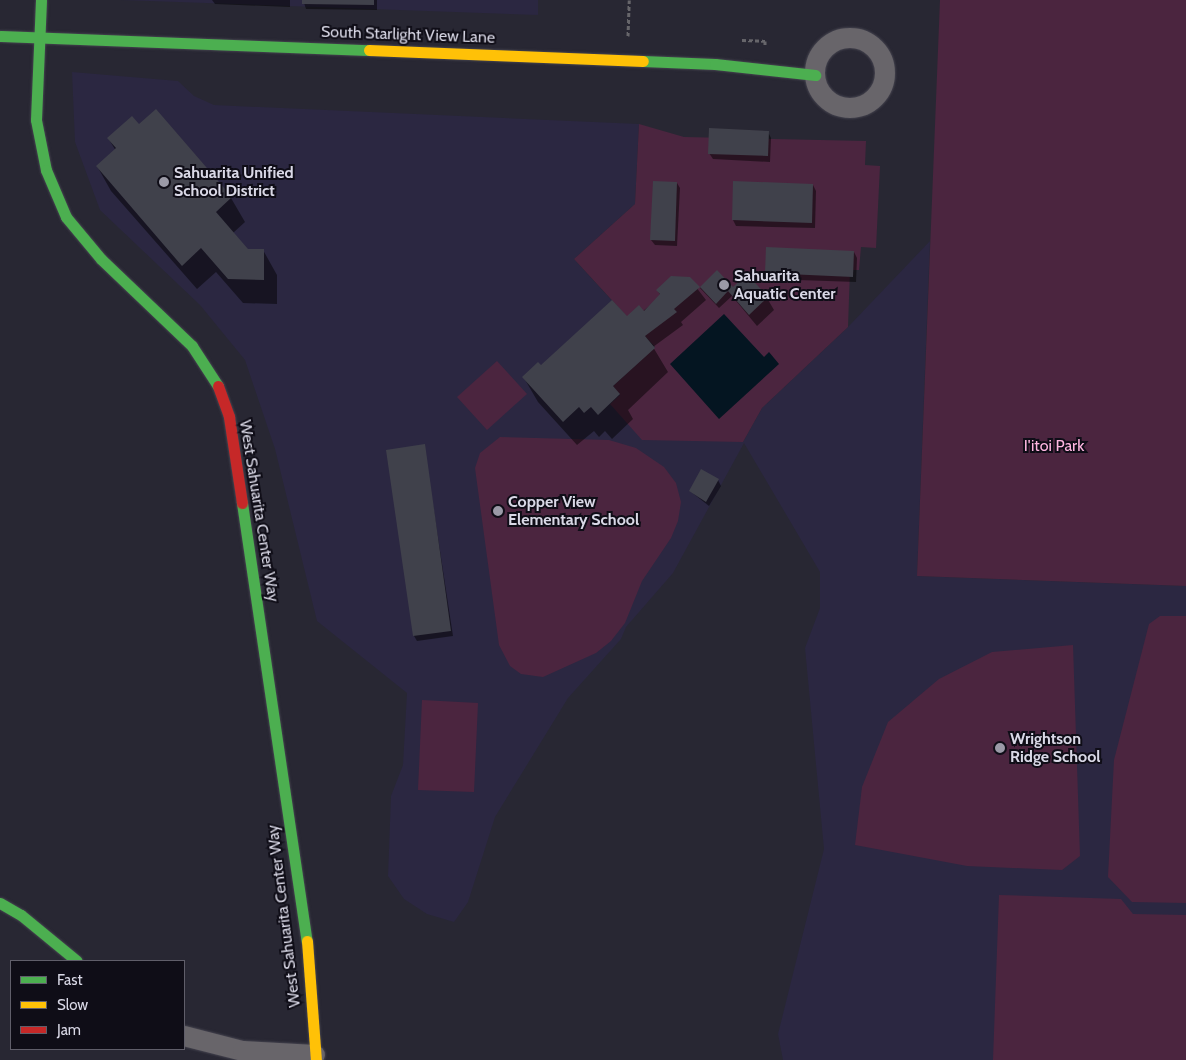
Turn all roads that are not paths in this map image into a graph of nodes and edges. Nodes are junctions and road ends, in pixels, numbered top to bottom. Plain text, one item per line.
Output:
1 (41, 0) edge
2 (0, 36) edge
3 (40, 37) junction
4 (815, 76) dead end
5 (0, 903) edge
6 (76, 960) edge
7 (185, 1036) edge
8 (316, 1057) edge

1 - 3 street, West Sahuarita Center Way
2 - 3 street, South Starlight View Lane
3 - 4 street, South Starlight View Lane
3 - 8 street, West Sahuarita Center Way
5 - 6 street
7 - 8 street

